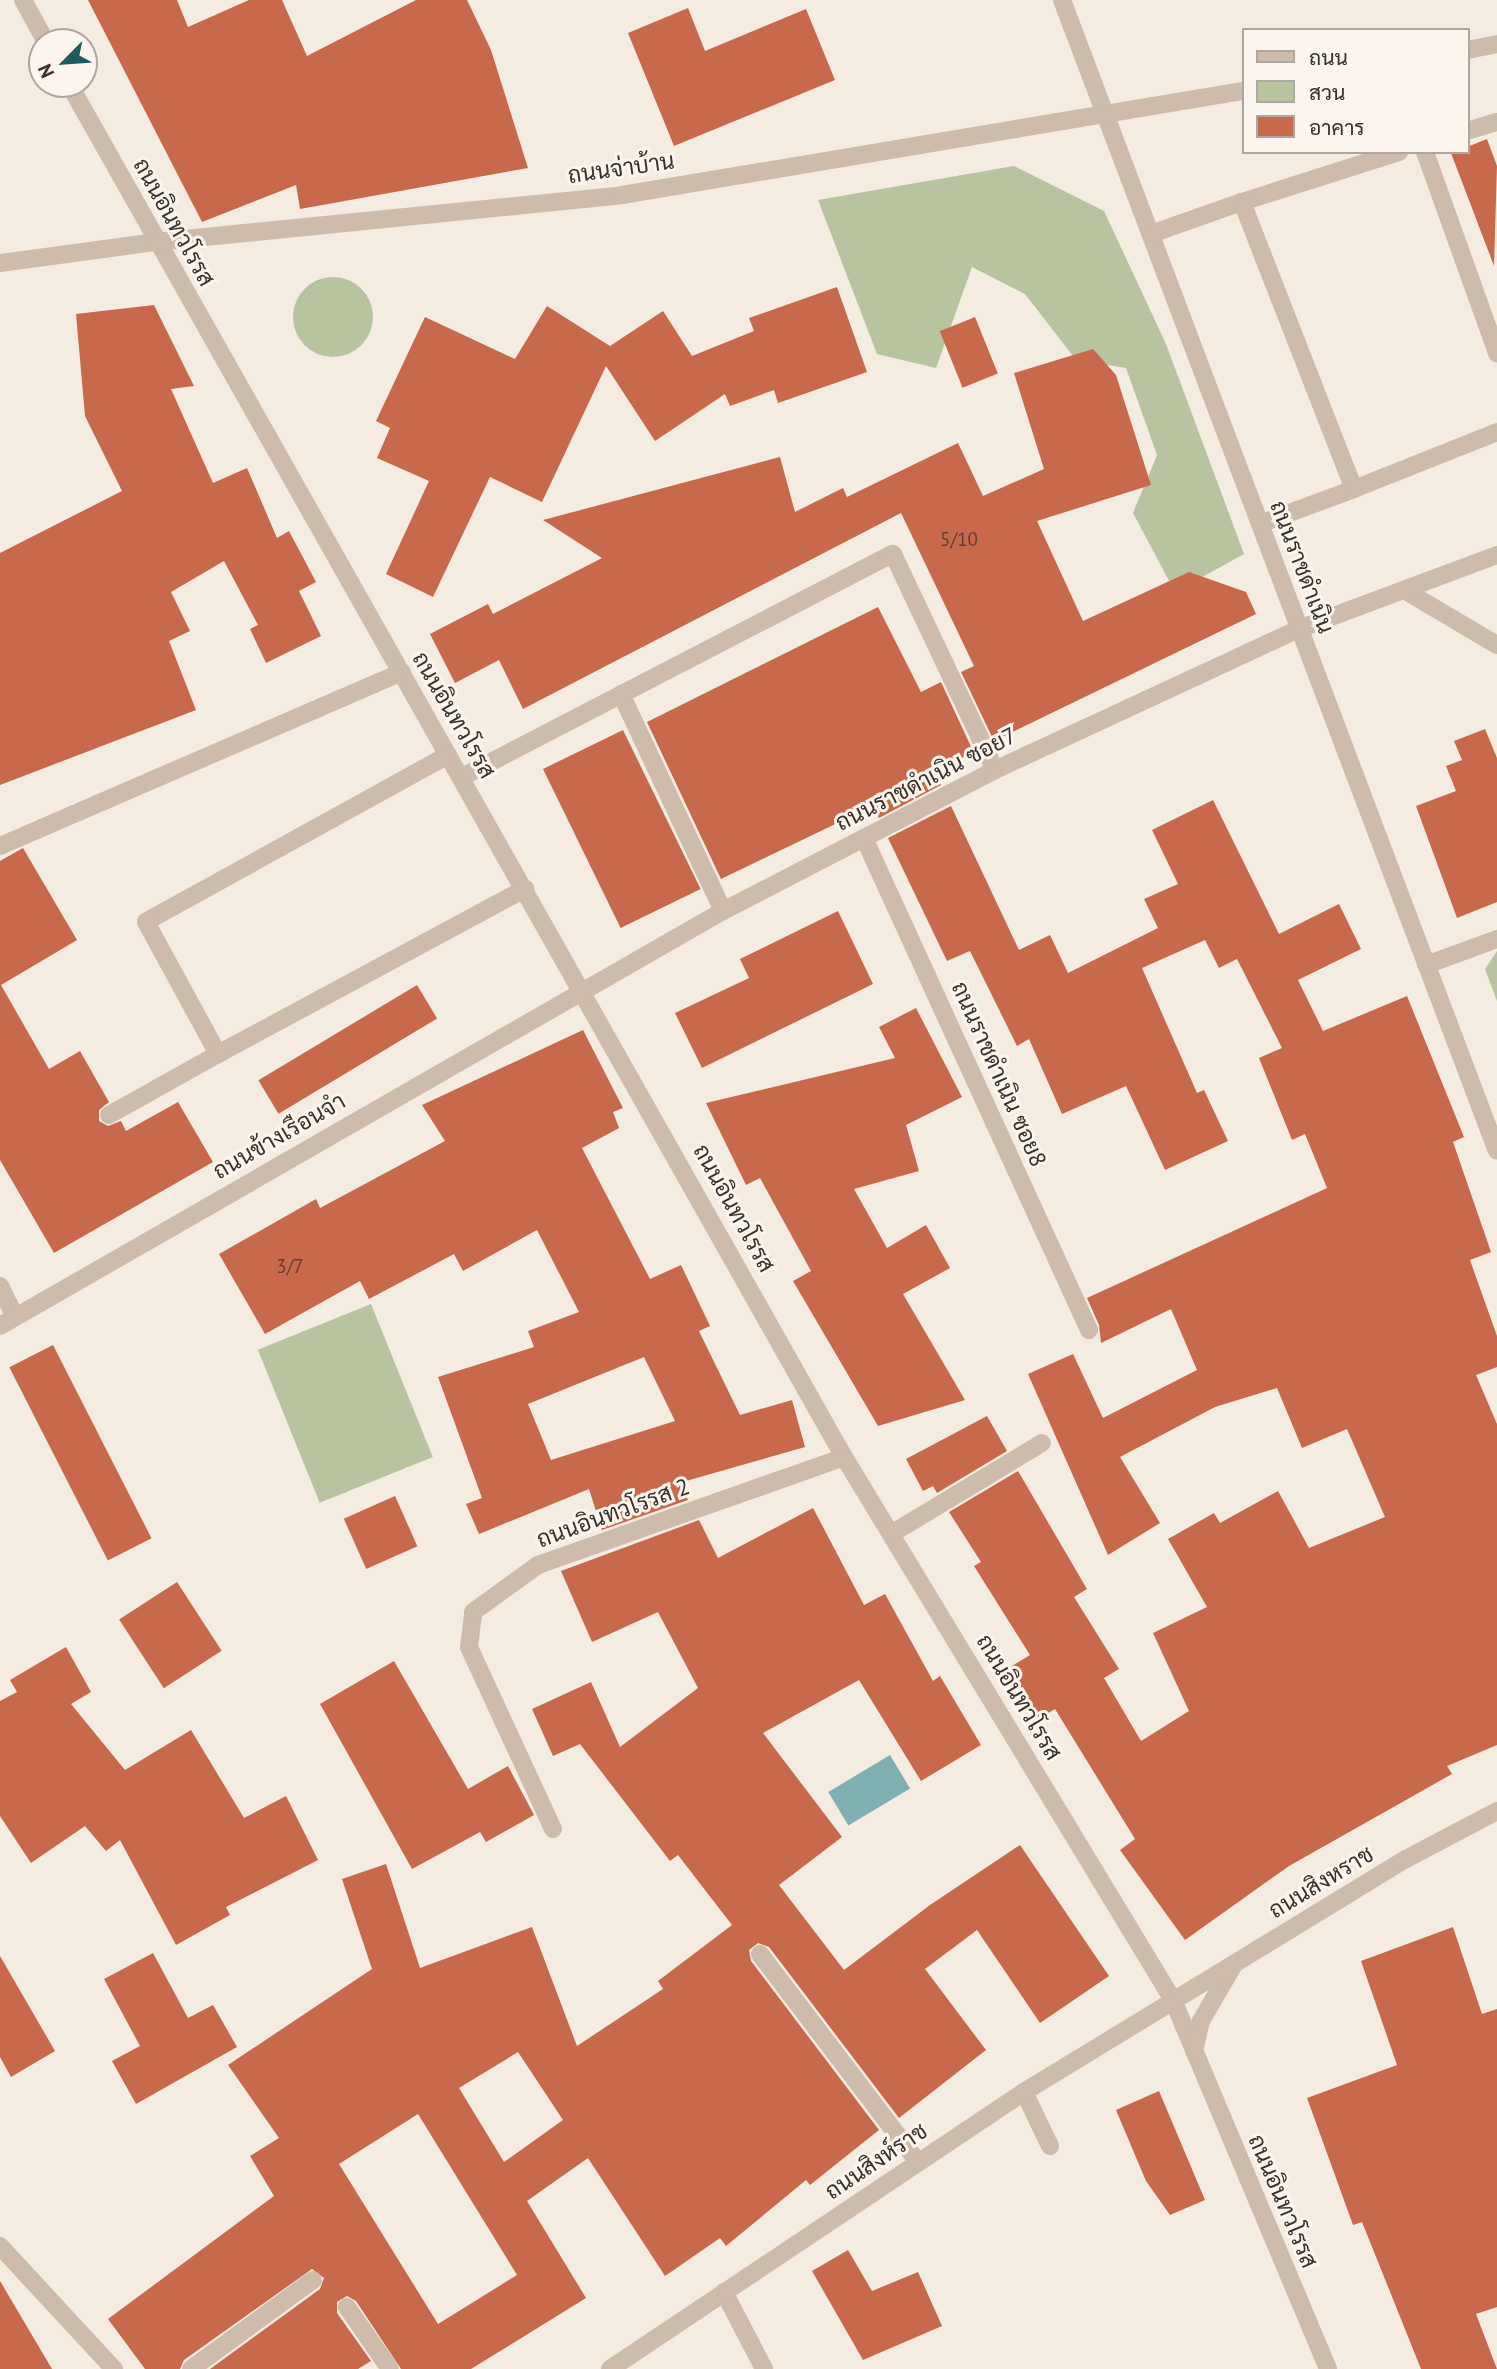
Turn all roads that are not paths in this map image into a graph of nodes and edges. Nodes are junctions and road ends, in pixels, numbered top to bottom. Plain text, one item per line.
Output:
1 (23, 0) edge
2 (1062, 0) edge
3 (38, 28) edge
4 (1497, 44) edge
5 (1469, 50) edge
6 (1242, 91) edge
7 (77, 98) edge
8 (1106, 117) junction
9 (1497, 122) edge
10 (1469, 130) edge
11 (1393, 154) edge
12 (1426, 154) edge
13 (1242, 202) junction
14 (1151, 234) junction
15 (155, 242) junction
16 (0, 263) edge
17 (1497, 353) edge
18 (1497, 432) edge
19 (1354, 489) junction
20 (1259, 524) junction
21 (1497, 555) edge
22 (1404, 590) junction
23 (1300, 629) junction
24 (1497, 645) edge
25 (402, 672) junction
26 (621, 694) junction
27 (447, 755) junction
28 (995, 770) junction
29 (462, 777) junction
30 (864, 838) junction
31 (0, 846) edge
32 (525, 889) junction
33 (723, 911) junction
34 (1497, 939) edge
35 (1426, 965) junction
36 (583, 990) junction
37 (218, 1054) junction
38 (109, 1115) dead end
39 (1497, 1151) edge
40 (0, 1286) edge
41 (7, 1322) edge
42 (1089, 1330) dead end
43 (1042, 1443) dead end
44 (844, 1457) junction
45 (891, 1534) junction
46 (1497, 1811) edge
47 (553, 1829) dead end
48 (760, 1954) dead end
49 (1235, 1963) junction
50 (1173, 2000) junction
51 (1194, 2051) junction
52 (1024, 2092) junction
53 (1050, 2146) dead end
54 (918, 2162) junction
55 (0, 2246) edge
56 (313, 2280) dead end
57 (724, 2292) junction
58 (346, 2307) dead end
59 (114, 2369) edge
60 (191, 2369) edge
61 (390, 2369) edge
62 (610, 2369) edge
63 (764, 2369) edge
64 (1328, 2369) edge

1 - 3 street
2 - 8 street, ถนนราชดำเนิน
4 - 5 street
6 - 8 street, ถนนจ่าบ้าน
7 - 15 street, ถนนอินทวโรรส
8 - 14 street, ถนนราชดำเนิน
8 - 15 street, ถนนจ่าบ้าน
9 - 10 street
11 - 13 street
12 - 17 street
13 - 14 street
13 - 19 street
14 - 20 street, ถนนราชดำเนิน
15 - 16 street, ถนนจ่าบ้าน
15 - 25 street, ถนนอินทวโรรส
18 - 19 street
19 - 20 street
20 - 23 street, ถนนราชดำเนิน
21 - 22 street, ถนนราชดำเนิน ซอย7
22 - 23 street, ถนนราชดำเนิน ซอย7
22 - 24 street
23 - 28 street, ถนนราชดำเนิน ซอย7
23 - 35 street, ถนนราชดำเนิน
25 - 27 street, ถนนอินทวโรรส
25 - 31 street
26 - 28 street
26 - 29 street
26 - 33 street
27 - 29 street, ถนนอินทวโรรส
27 - 37 street
28 - 30 street, ถนนราชดำเนิน ซอย7
29 - 32 street, ถนนอินทวโรรส
30 - 33 street, ถนนราชดำเนิน ซอย7
30 - 42 street, ถนนราชดำเนิน ซอย8
32 - 36 street, ถนนอินทวโรรส
32 - 37 street
33 - 36 street, ถนนราชดำเนิน ซอย7
34 - 35 street
35 - 39 street, ถนนราชดำเนิน
36 - 41 street, ถนนข้างเรือนจำ
36 - 44 street, ถนนอินทวโรรส
37 - 38 street
40 - 41 street
43 - 45 street
44 - 45 street, ถนนอินทวโรรส
44 - 47 street, ถนนอินทวโรรส 2
45 - 50 street, ถนนอินทวโรรส
46 - 49 street, ถนนสิงหราช
48 - 54 street
49 - 50 street, ถนนสิงหราช
49 - 51 street
50 - 51 street, ถนนอินทวโรรส
50 - 52 street, ถนนสิงห์ราช
51 - 64 street, ถนนอินทวโรรส
52 - 53 street
52 - 54 street, ถนนสิงห์ราช
54 - 57 street, ถนนสิงห์ราช
55 - 59 street
56 - 60 street
57 - 62 street, ถนนสิงห์ราช
57 - 63 street
58 - 61 street

